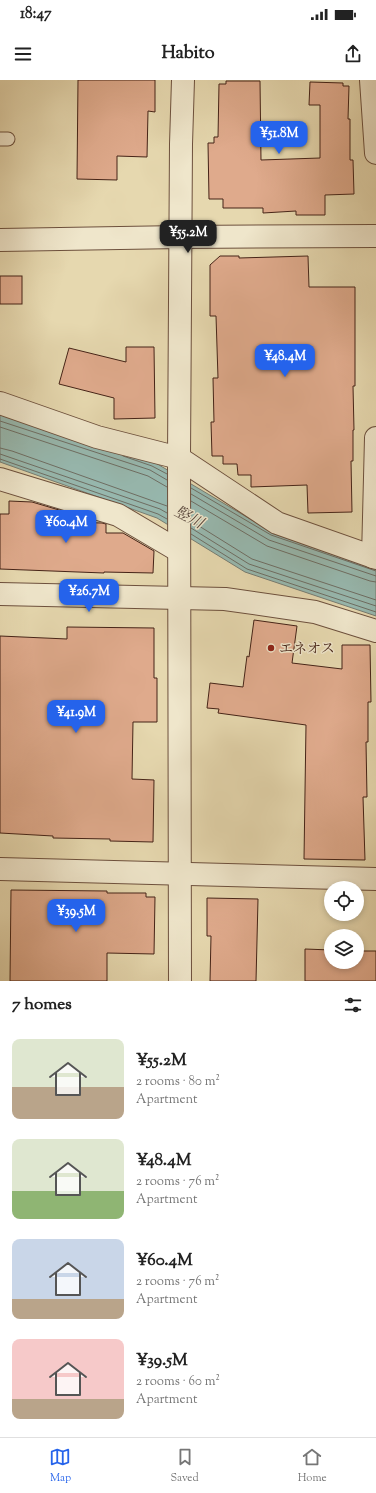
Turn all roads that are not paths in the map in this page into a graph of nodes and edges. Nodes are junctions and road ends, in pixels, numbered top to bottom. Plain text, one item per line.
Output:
1 (183, 80) edge
2 (371, 80) edge
3 (376, 153) edge
4 (376, 236) edge
5 (180, 237) junction
6 (0, 240) edge
7 (0, 402) edge
8 (376, 438) edge
9 (179, 458) junction
10 (0, 479) edge
11 (179, 551) junction
12 (375, 558) edge
13 (0, 594) edge
14 (180, 598) junction
15 (376, 631) edge
16 (0, 869) edge
17 (179, 874) junction
18 (376, 879) edge
19 (180, 981) edge

1 - 5 street
2 - 3 street
4 - 5 street
5 - 6 street
5 - 9 street
7 - 9 street
8 - 12 street
9 - 11 street
9 - 12 street
10 - 11 street
11 - 14 street
13 - 14 street
14 - 15 street
14 - 17 street
16 - 17 street
17 - 18 street
17 - 19 street

